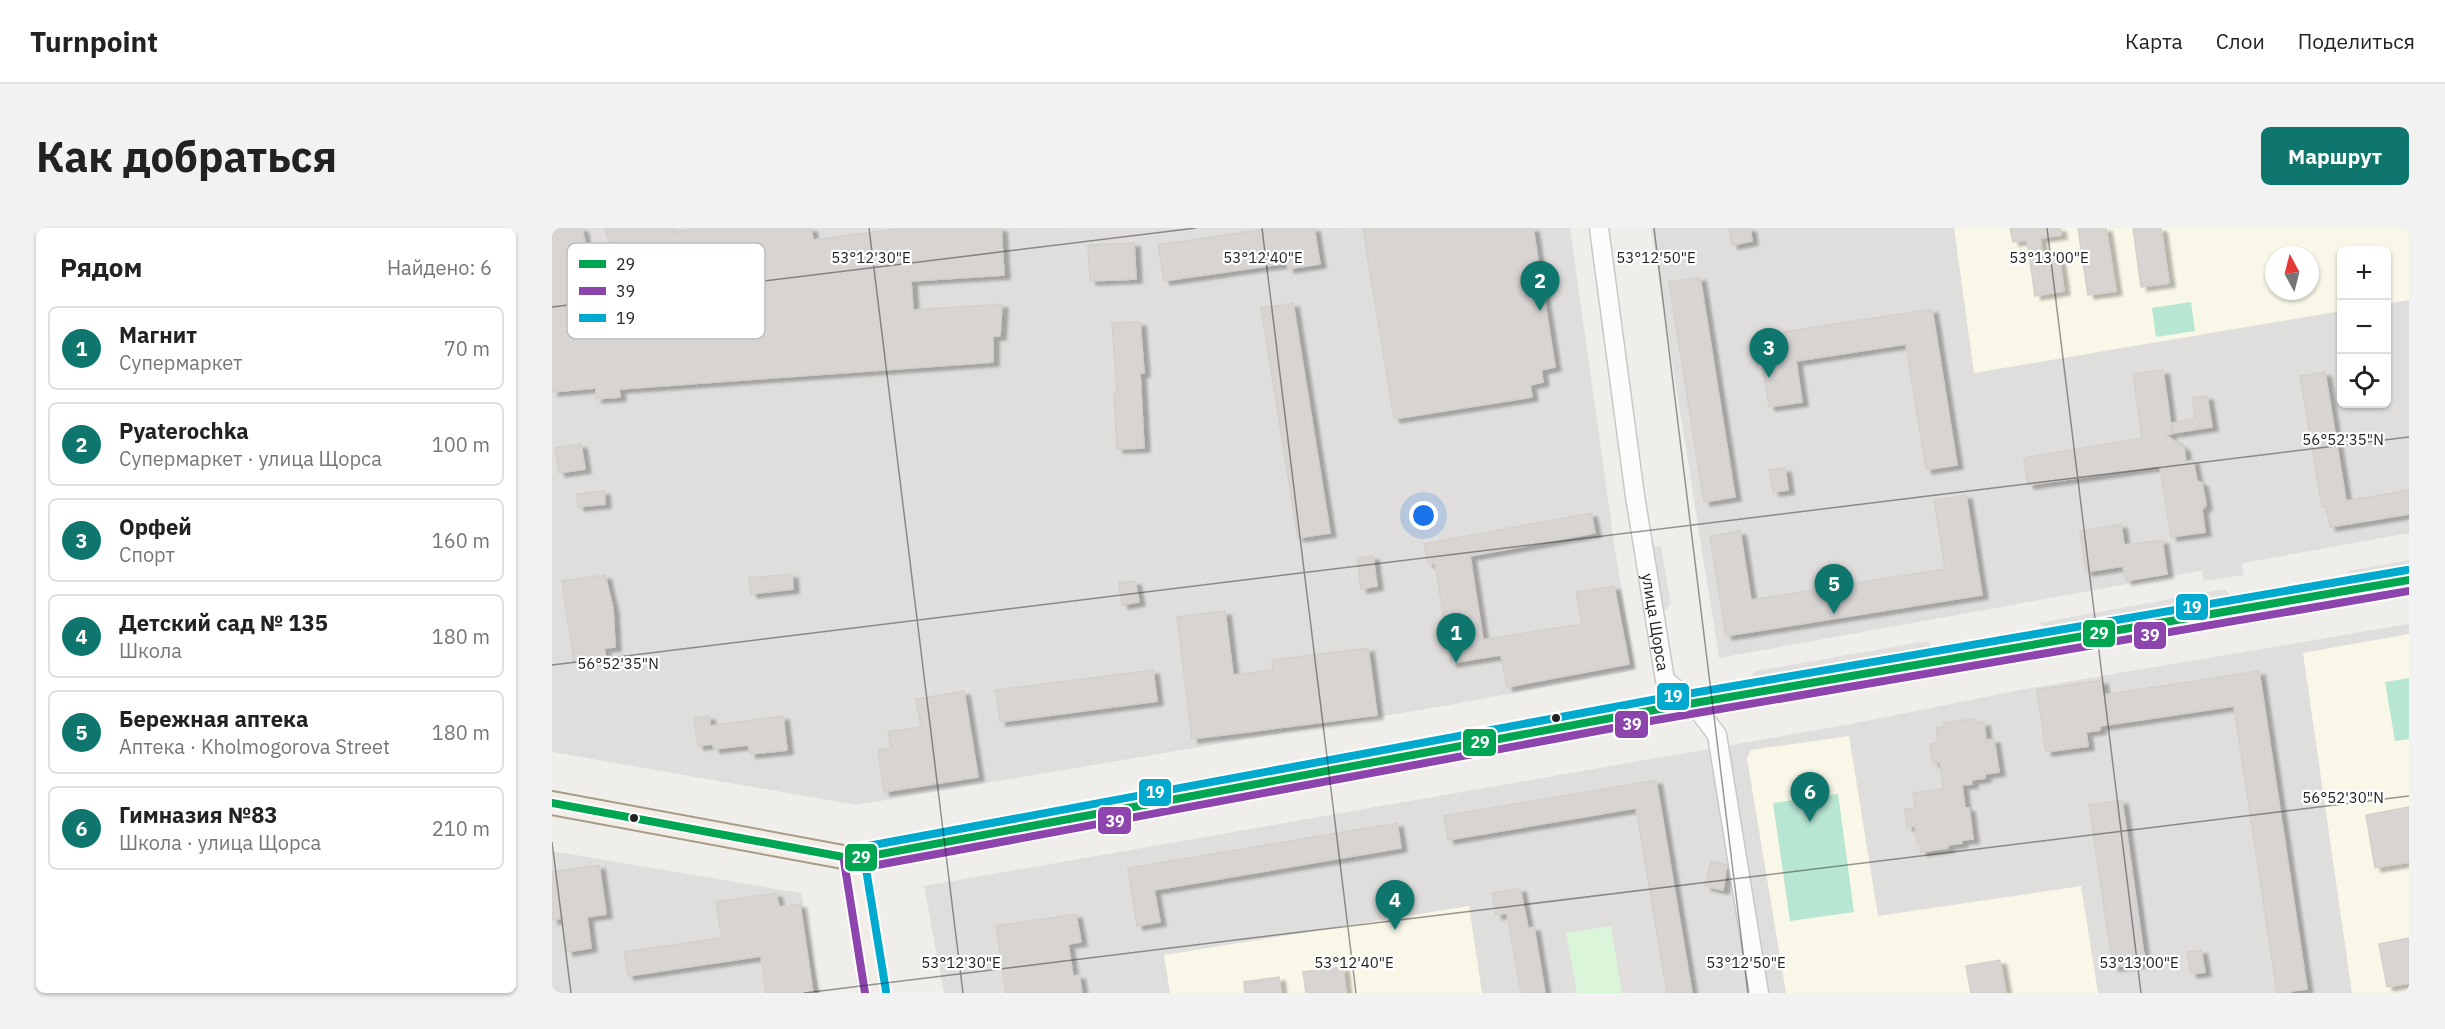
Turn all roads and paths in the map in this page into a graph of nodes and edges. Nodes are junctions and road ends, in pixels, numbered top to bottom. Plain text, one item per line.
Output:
1 (1599, 228) edge
2 (2409, 580) edge
3 (1665, 680) junction
4 (1718, 699) junction
5 (1693, 703) junction
6 (1654, 710) junction
7 (1717, 735) junction
8 (552, 803) edge
9 (854, 859) junction
10 (876, 993) edge
11 (1759, 993) edge

1 - 3 street, улица Щорса
2 - 4 main road
3 - 5 street, улица Щорса
3 - 6 street
4 - 5 main road
4 - 7 street
5 - 6 main road
5 - 7 street, улица Щорса
6 - 9 main road
7 - 11 street, улица Щорса
8 - 9 main road
9 - 10 main road

